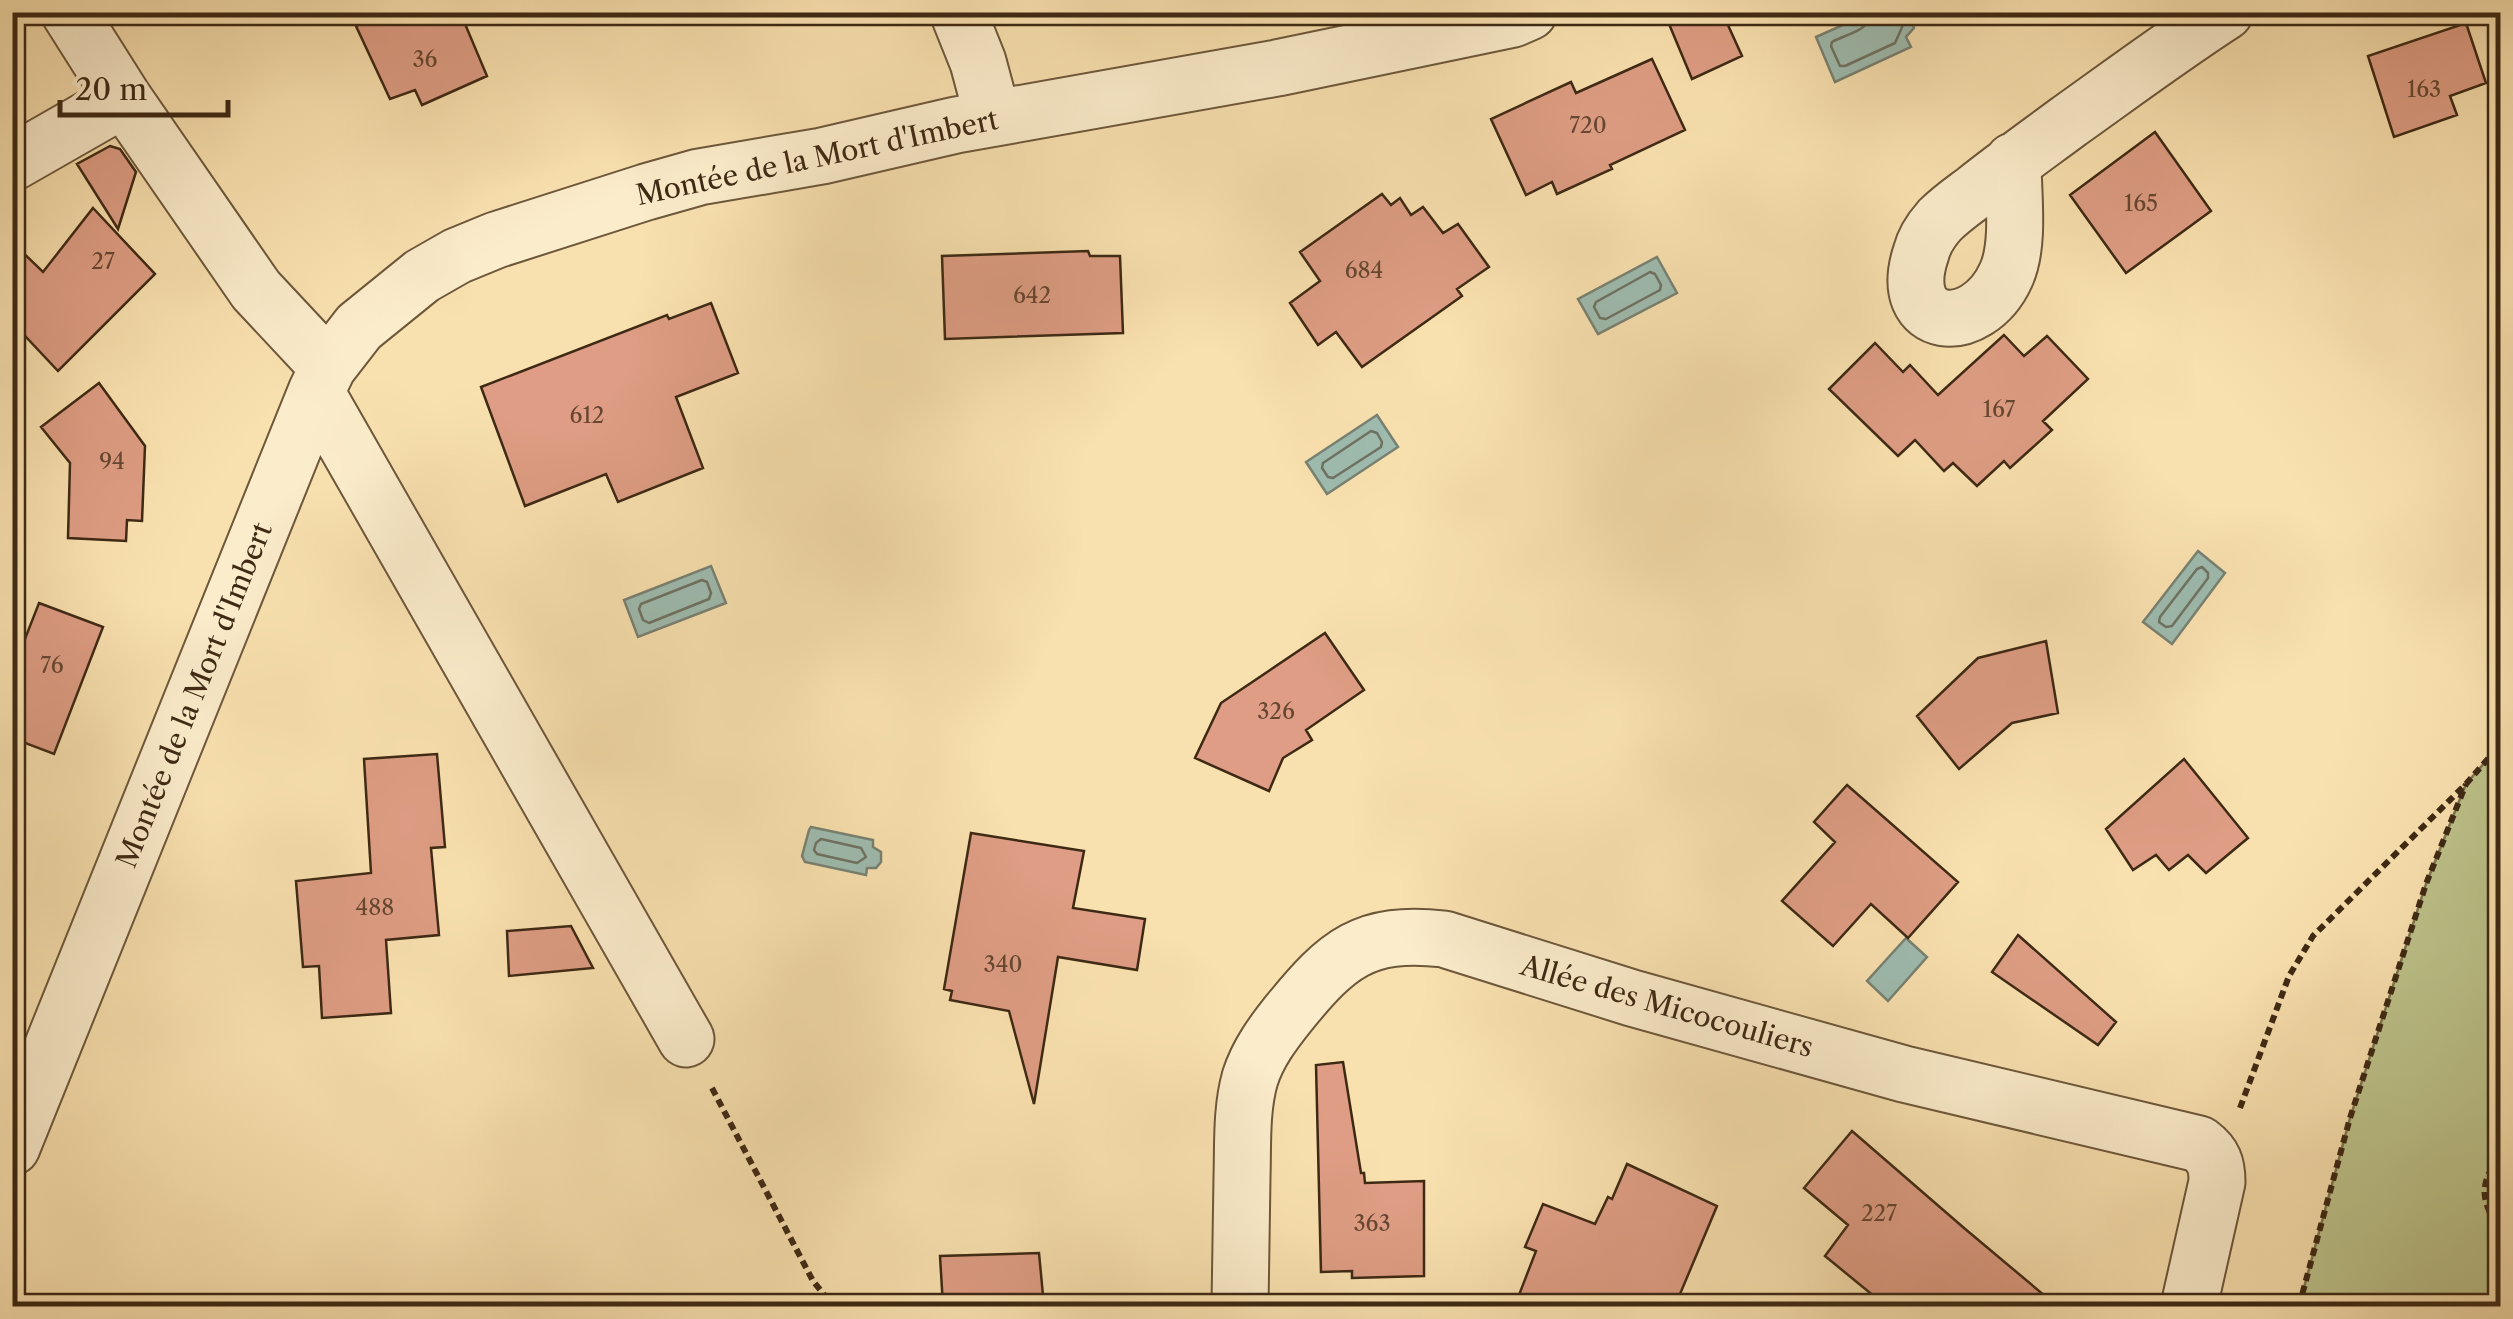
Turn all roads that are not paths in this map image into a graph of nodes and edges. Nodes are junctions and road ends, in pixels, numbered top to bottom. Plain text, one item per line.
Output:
1 (69, 12) edge
2 (958, 12) edge
3 (1529, 12) edge
4 (2225, 12) edge
5 (124, 99) junction
6 (993, 118) junction
7 (2013, 161) dead end
8 (12, 163) edge
9 (322, 380) junction
10 (686, 1038) road end
11 (12, 1147) edge
12 (1240, 1306) edge
13 (2189, 1306) edge

1 - 5 street
2 - 6 street
3 - 6 street, Montée de la Mort d'Imbert
4 - 7 street
5 - 8 street
5 - 9 street
6 - 9 street, Montée de la Mort d'Imbert
9 - 10 street
9 - 11 street, Montée de la Mort d'Imbert
12 - 13 street, Allée des Micocouliers

